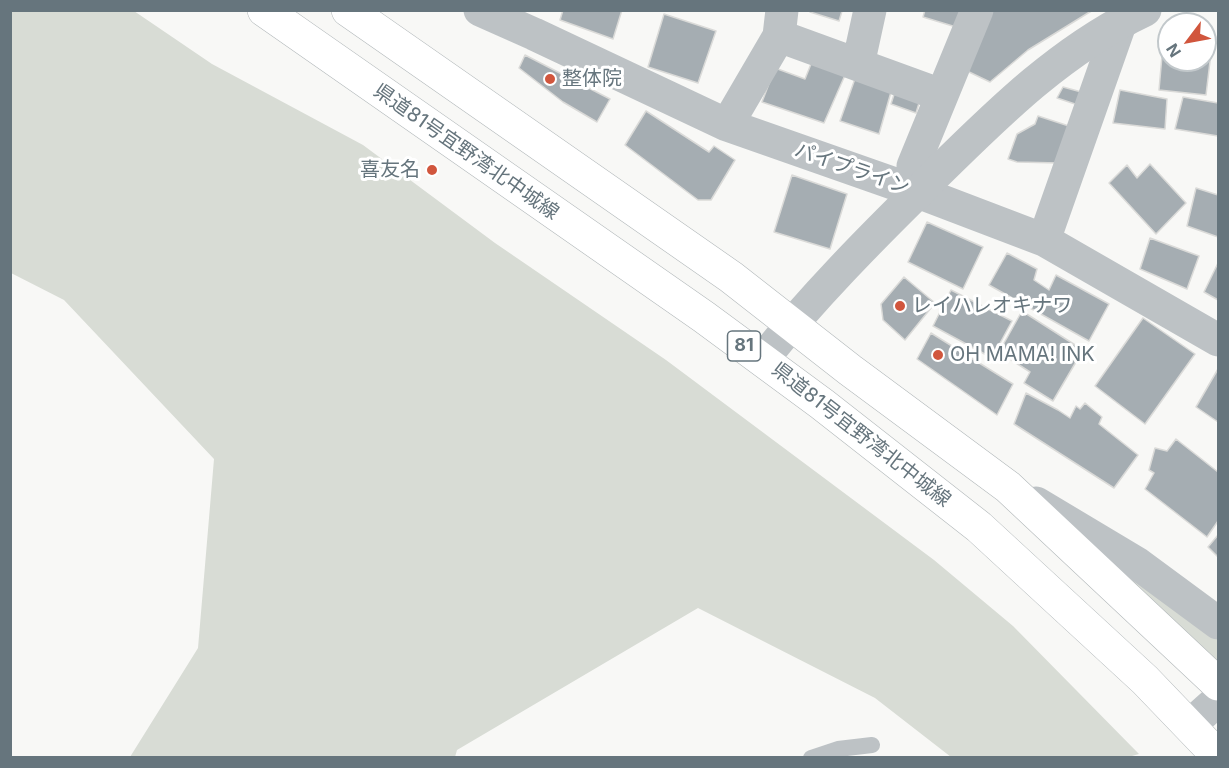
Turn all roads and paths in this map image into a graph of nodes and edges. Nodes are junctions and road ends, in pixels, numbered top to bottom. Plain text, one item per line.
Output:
1 (264, 10) edge
2 (348, 10) edge
3 (480, 10) edge
4 (870, 10) edge
5 (977, 10) edge
6 (1130, 14) edge
7 (539, 22) edge
8 (780, 23) edge
9 (858, 65) junction
10 (941, 95) junction
11 (727, 125) junction
12 (918, 192) junction
13 (1044, 240) junction
14 (791, 324) junction
15 (1218, 340) edge
16 (763, 359) junction
17 (1008, 487) junction
18 (1218, 623) edge
19 (1218, 684) edge
20 (1218, 700) edge
21 (1190, 725) junction
22 (872, 745) dead end
23 (1218, 756) edge
24 (811, 758) edge

1 - 16 main road, 県道81号宜野湾北中城線 / 81
2 - 14 main road, 81
3 - 7 street, パイプライン
4 - 9 street
5 - 10 street
6 - 12 street
6 - 13 street
7 - 11 street, パイプライン
8 - 9 street
8 - 11 street
9 - 10 street
10 - 12 street
11 - 12 street, パイプライン
12 - 13 street, パイプライン
12 - 14 street
13 - 15 street, パイプライン
14 - 16 street
14 - 17 main road, 81
16 - 21 main road, 県道81号宜野湾北中城線 / 81
17 - 18 street
17 - 19 main road, 81
20 - 21 street
21 - 23 main road, 県道81号宜野湾北中城線 / 81
22 - 24 lane

